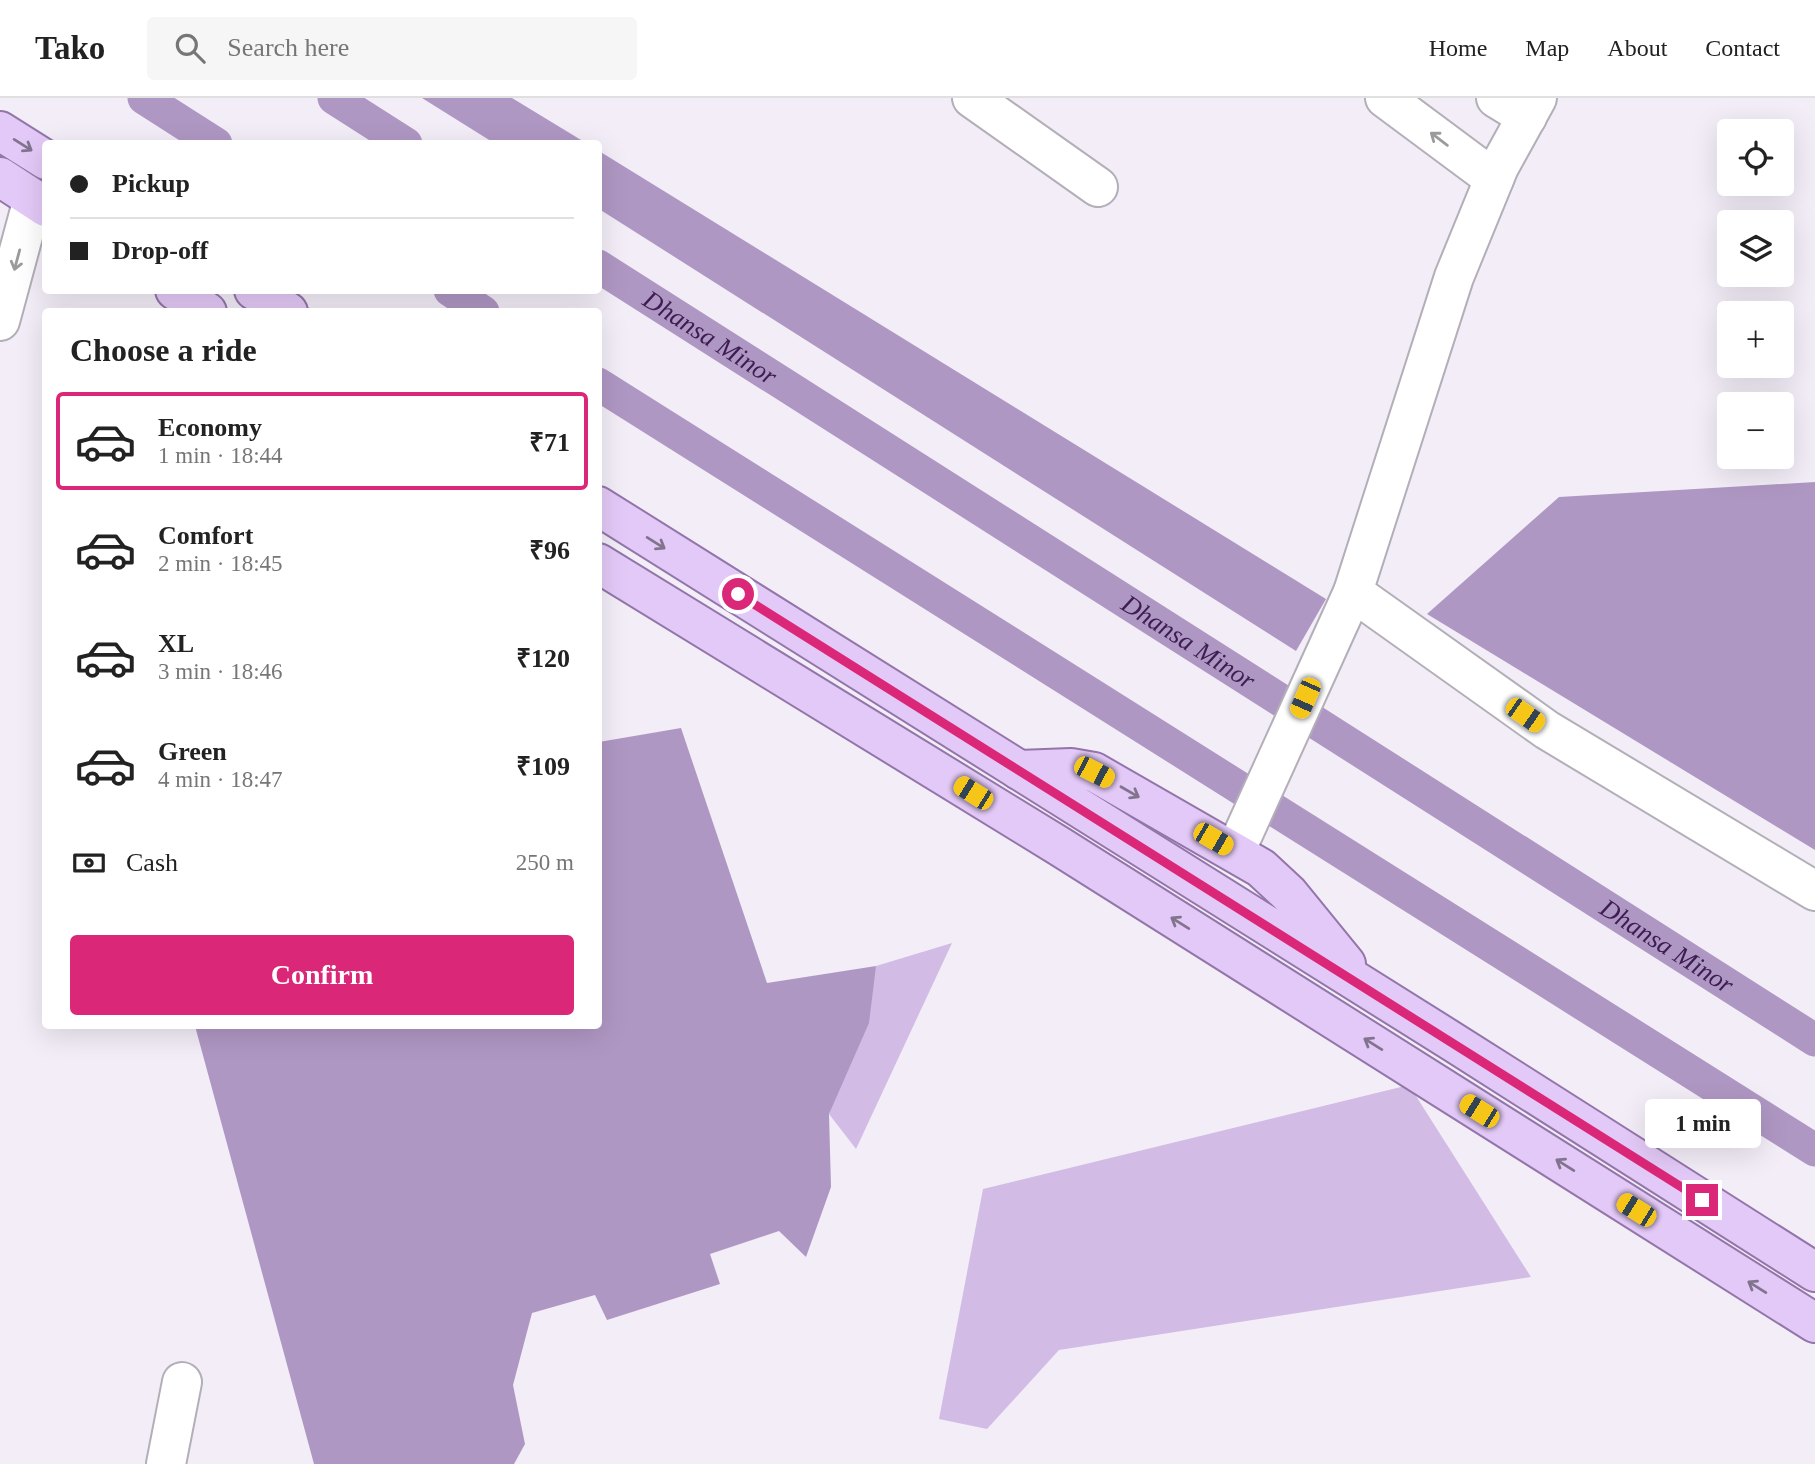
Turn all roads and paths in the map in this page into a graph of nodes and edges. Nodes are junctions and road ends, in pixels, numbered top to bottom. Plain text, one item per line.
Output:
1 (972, 98) edge
2 (1385, 98) edge
3 (1520, 104) edge
4 (0, 131) edge
5 (42, 157) edge
6 (0, 177) edge
7 (1494, 179) junction
8 (1098, 187) dead end
9 (39, 203) edge
10 (181, 294) edge
11 (260, 294) edge
12 (201, 308) edge
13 (282, 308) edge
14 (0, 321) edge
15 (602, 509) edge
16 (602, 565) edge
17 (1345, 609) junction
18 (1007, 762) junction
19 (973, 793) junction
20 (1236, 852) junction
21 (1815, 891) edge
22 (1362, 984) junction
23 (1815, 1272) edge
24 (1815, 1323) edge
25 (182, 1382) dead end
26 (166, 1464) edge

1 - 8 street
7 -> 2 street
3 - 7 street
4 -> 5 main road
6 - 9 main road
7 - 17 street
9 -> 14 street
10 - 12 main road
11 - 13 main road
15 -> 18 main road
16 - 19 main road
17 - 20 street
17 - 21 street
18 - 19 main road
18 -> 20 main road
18 - 22 main road
24 -> 19 main road
20 - 22 main road
22 - 23 main road
25 - 26 street

